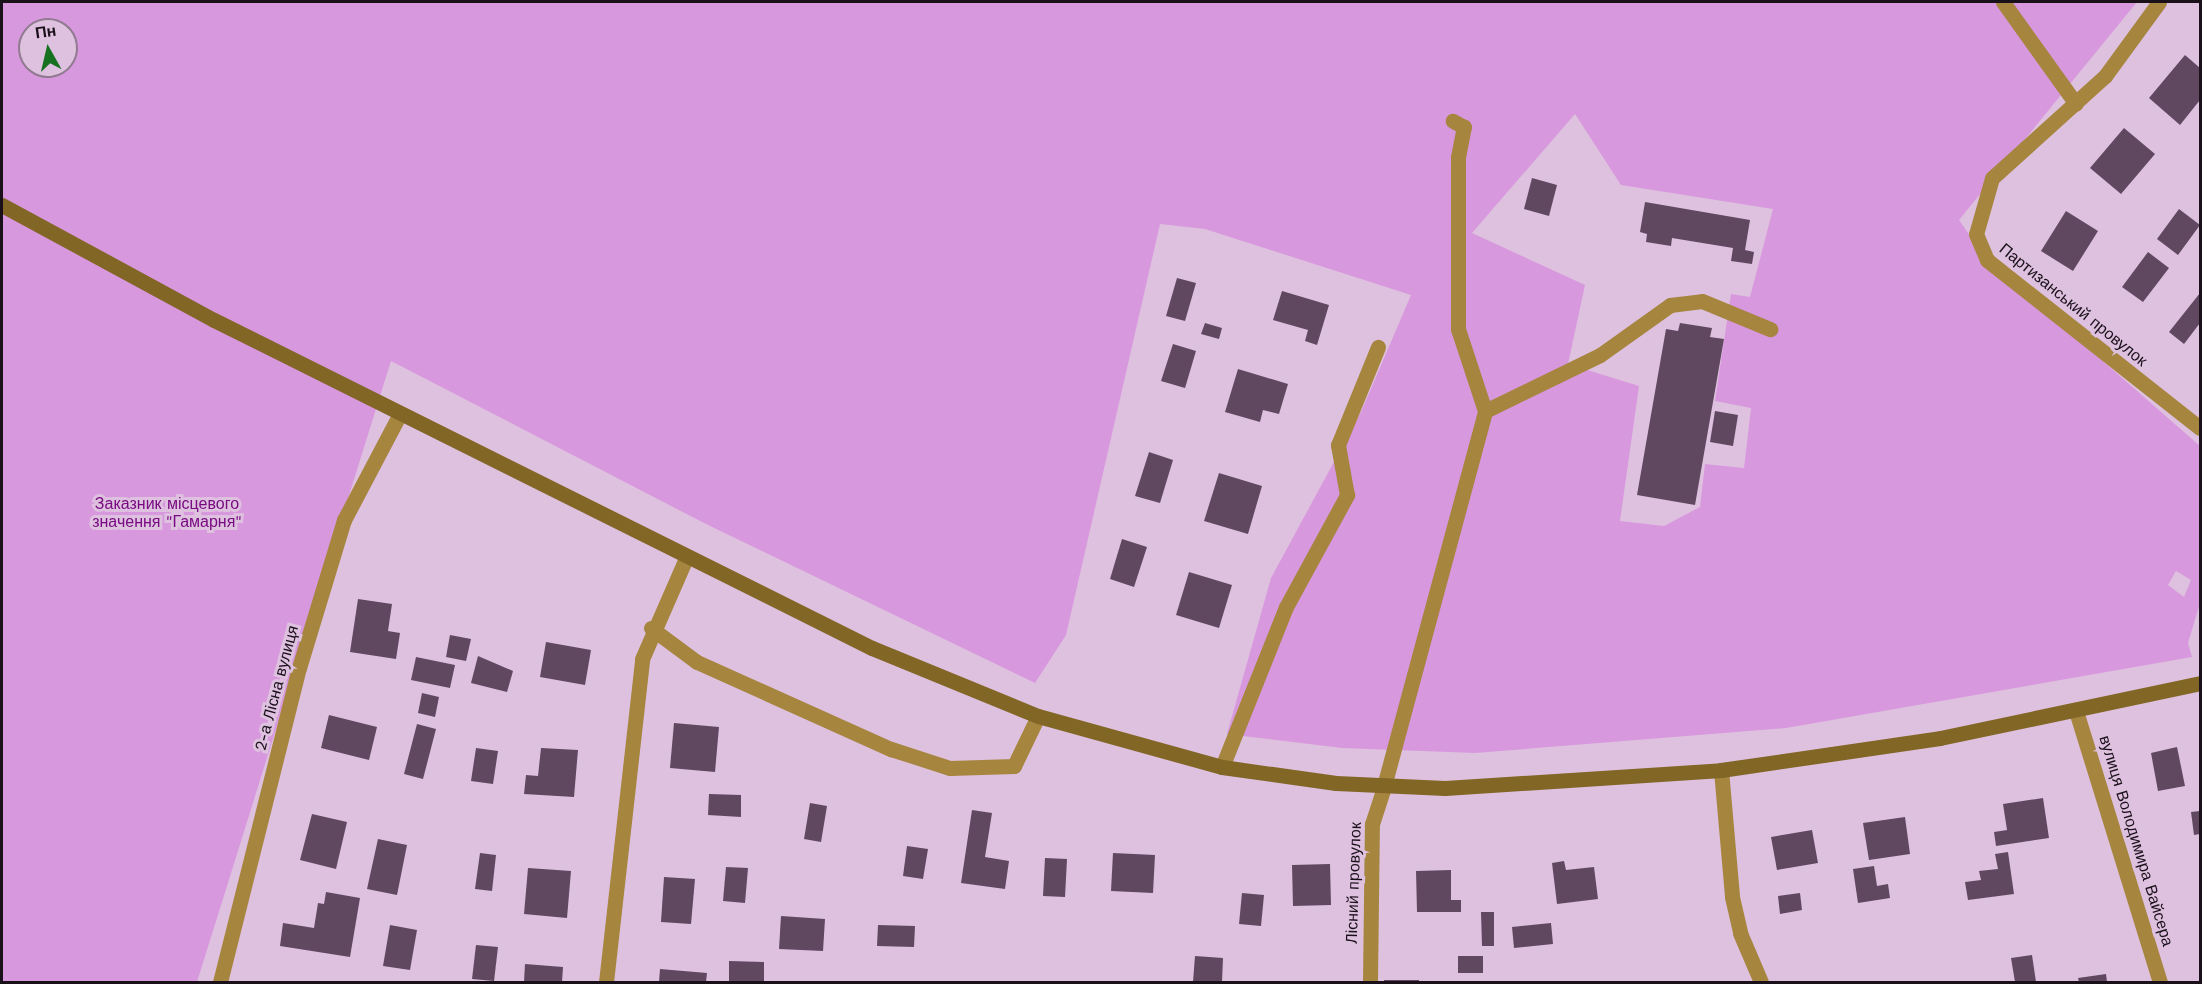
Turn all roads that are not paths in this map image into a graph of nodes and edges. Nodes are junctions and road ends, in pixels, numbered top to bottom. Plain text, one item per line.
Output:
1 (2003, 2) edge
2 (2159, 2) edge
3 (2076, 104) junction
4 (1453, 121) dead end
5 (2, 206) edge
6 (1770, 329) dead end
7 (1378, 347) dead end
8 (1485, 411) junction
9 (400, 414) junction
10 (2200, 428) edge
11 (687, 556) junction
12 (651, 628) junction
13 (2200, 683) edge
14 (2076, 711) junction
15 (1038, 717) junction
16 (1222, 768) junction
17 (1721, 770) junction
18 (1384, 786) junction
19 (220, 982) edge
20 (606, 982) edge
21 (1370, 982) edge
22 (1761, 982) edge
23 (2160, 982) edge

1 - 3 street
2 - 3 street, Партизанський провулок
3 - 10 street, Партизанський провулок
4 - 8 street
5 - 9 street
6 - 8 street
7 - 16 street
8 - 18 street, Лісний провулок
9 - 11 street
9 - 19 street, 2-а Лісна вулиця
11 - 12 street
11 - 15 street
12 - 15 street
12 - 20 street
13 - 14 street
14 - 17 street
14 - 23 street, вулиця Володимира Вайсера
15 - 16 street
16 - 18 street
17 - 18 street
17 - 22 street
18 - 21 street, Лісний провулок

